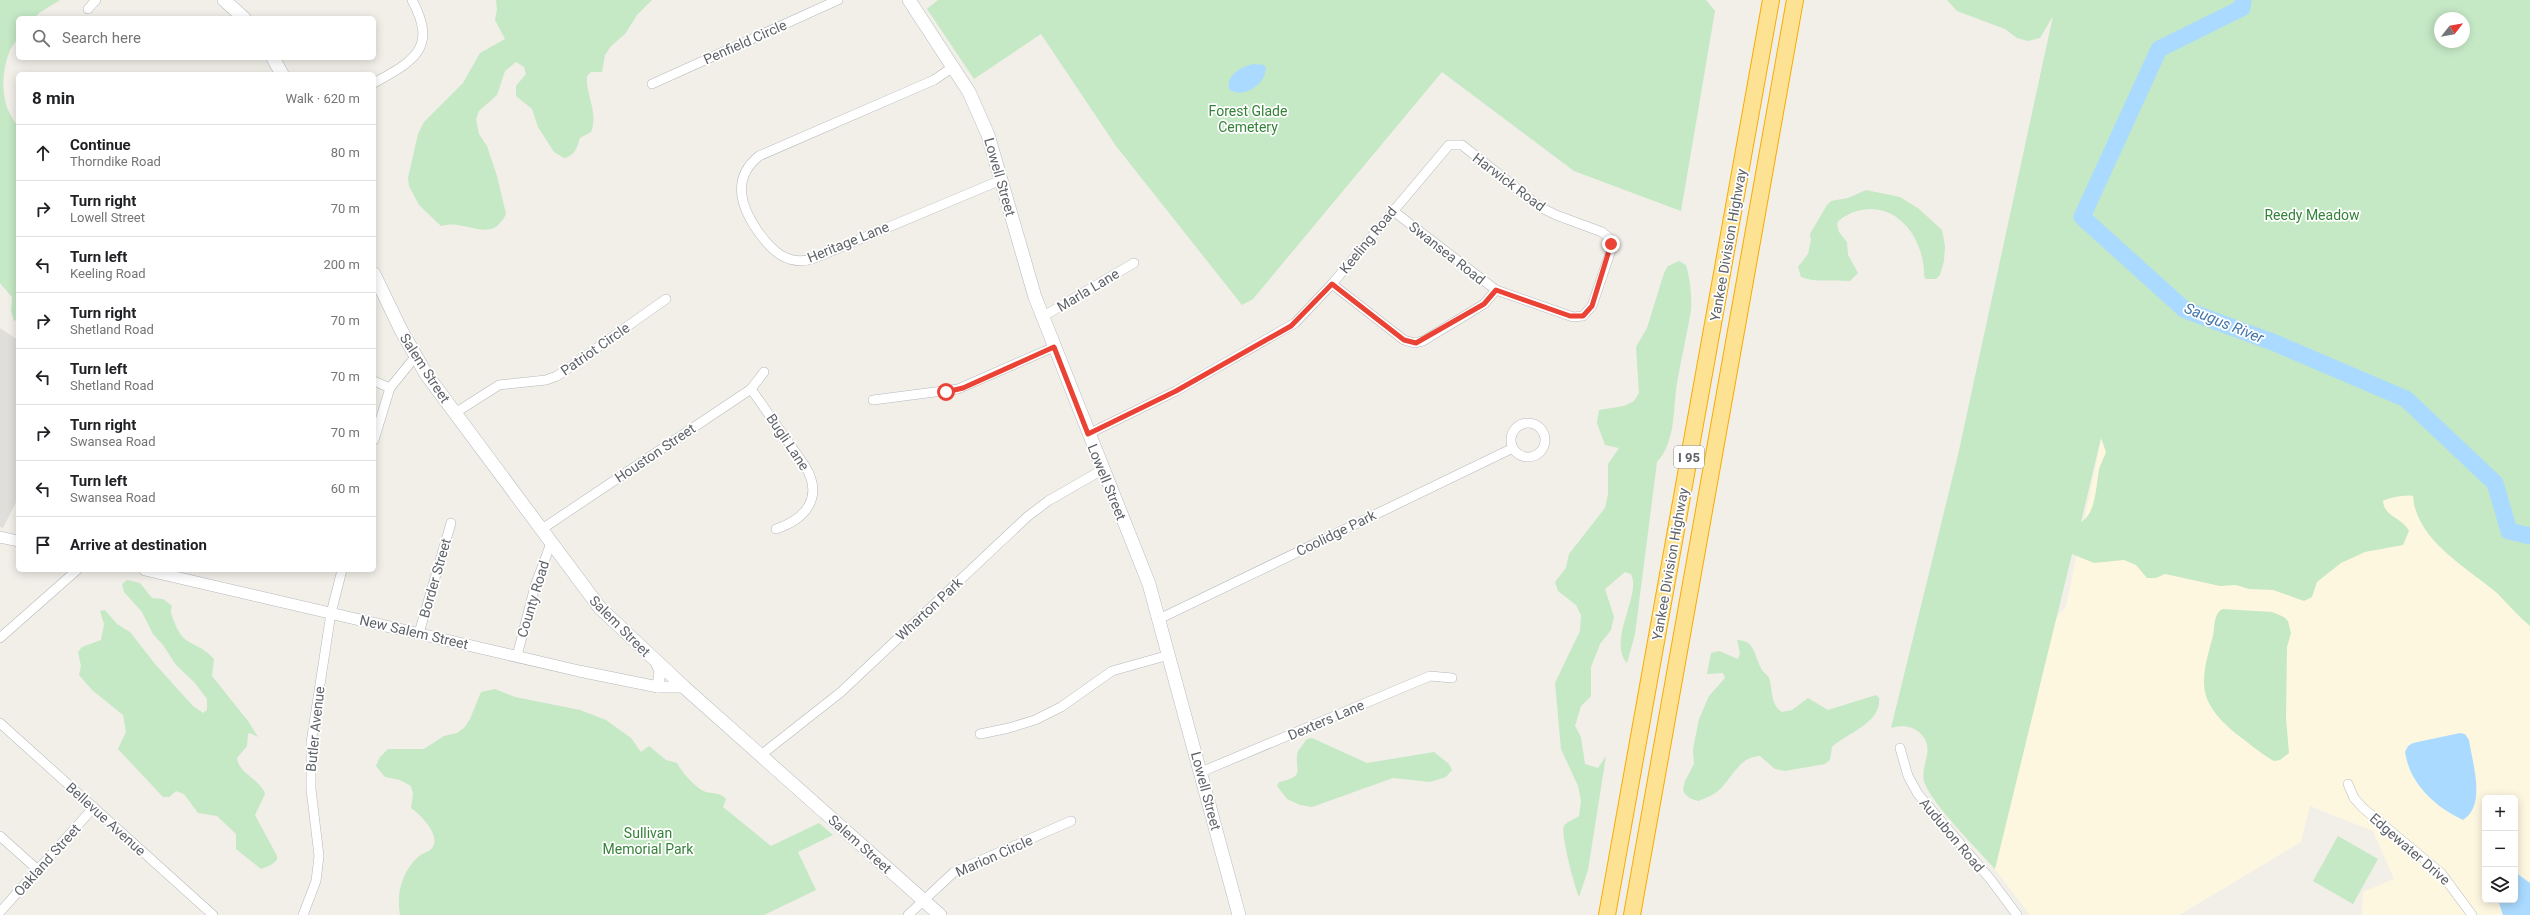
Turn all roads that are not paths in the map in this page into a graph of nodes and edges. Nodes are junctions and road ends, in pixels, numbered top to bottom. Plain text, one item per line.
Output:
1 (96, 0) edge
2 (224, 0) edge
3 (412, 0) edge
4 (838, 0) edge
5 (909, 0) edge
6 (1771, 0) edge
7 (1795, 0) edge
8 (88, 8) dead end
9 (242, 16) edge
10 (275, 60) edge
11 (953, 67) junction
12 (281, 72) edge
13 (376, 82) edge
14 (652, 84) dead end
15 (1453, 143) joint
16 (1001, 180) junction
17 (1392, 210) junction
18 (1609, 239) joint
19 (1134, 263) dead end
20 (376, 278) edge
21 (1332, 284) junction
22 (1496, 290) junction
23 (666, 299) dead end
24 (1042, 317) junction
25 (1054, 347) junction
26 (415, 357) junction
27 (764, 372) dead end
28 (376, 382) edge
29 (390, 388) junction
30 (751, 389) junction
31 (873, 400) dead end
32 (455, 413) junction
33 (376, 434) edge
34 (1088, 434) junction
35 (1513, 448) dead end
36 (1102, 470) junction
37 (452, 523) dead end
38 (542, 529) junction
39 (776, 530) dead end
40 (0, 537) edge
41 (16, 541) edge
42 (551, 543) junction
43 (75, 572) edge
44 (162, 572) edge
45 (341, 572) edge
46 (331, 613) junction
47 (1159, 619) junction
48 (419, 633) junction
49 (0, 638) edge
50 (1169, 655) junction
51 (517, 656) junction
52 (657, 662) junction
53 (1452, 678) dead end
54 (658, 687) junction
55 (684, 687) junction
56 (0, 723) edge
57 (980, 734) dead end
58 (1900, 748) dead end
59 (761, 755) junction
60 (1200, 772) junction
61 (2348, 784) dead end
62 (94, 808) junction
63 (1071, 821) dead end
64 (0, 836) edge
65 (38, 870) junction
66 (924, 900) junction
67 (0, 912) edge
68 (213, 915) edge
69 (303, 915) edge
70 (908, 915) edge
71 (940, 915) edge
72 (1239, 915) edge
73 (1607, 915) edge
74 (1632, 915) edge
75 (2017, 915) edge
76 (2472, 915) edge

1 - 8 street
2 - 9 main road
3 - 13 street
4 - 14 street, Penfield Circle
5 - 11 main road, Lowell Street
6 - 73 highway, Yankee Division Highway / I 95
7 - 74 highway, Yankee Division Highway / I 95
10 - 12 main road
11 - 16 main road, Lowell Street
11 - 16 street, Heritage Lane
15 - 17 street, Keeling Road
15 - 18 street, Harwick Road
16 - 24 main road, Lowell Street
17 - 21 street, Keeling Road
17 - 22 street, Swansea Road
18 - 22 street, Swansea Road
19 - 24 street, Marla Lane
20 - 26 main road, Salem Street
21 - 22 street
21 - 34 street, Keeling Road
23 - 32 street, Patriot Circle
24 - 25 main road, Lowell Street
25 - 31 street
25 - 34 main road, Lowell Street
26 - 29 street
26 - 32 main road, Salem Street
27 - 30 street, Houston Street
28 - 29 street
29 - 33 street
30 - 38 street, Houston Street
30 - 39 street, Bugli Lane
32 - 38 main road, Salem Street
34 - 36 main road, Lowell Street
35 - 47 street, Coolidge Park
36 - 47 main road, Lowell Street
36 - 59 street, Wharton Park
37 - 48 street, Border Street
38 - 42 main road, Salem Street
40 - 41 street
42 - 51 street, County Road
42 - 52 main road, Salem Street
43 - 49 street
44 - 46 street, New Salem Street
45 - 46 street, Butler Avenue
46 - 48 street, New Salem Street
46 - 69 street, Butler Avenue
47 - 50 main road, Lowell Street
48 - 51 street, New Salem Street
50 - 57 street
50 - 60 main road, Lowell Street
51 - 54 street, New Salem Street
52 - 54 street
52 - 55 main road, Salem Street
53 - 60 street, Dexters Lane
54 - 55 street, New Salem Street
55 - 59 main road, Salem Street
56 - 62 street, Bellevue Avenue
58 - 75 street, Audubon Road
59 - 66 main road, Salem Street
60 - 72 main road, Lowell Street
61 - 76 street, Edgewater Drive
62 - 65 street, Oakland Street
62 - 68 street, Bellevue Avenue
63 - 66 street, Marion Circle
64 - 65 street
65 - 67 street, Oakland Street
66 - 70 street, Marion Circle
66 - 71 main road, Salem Street

